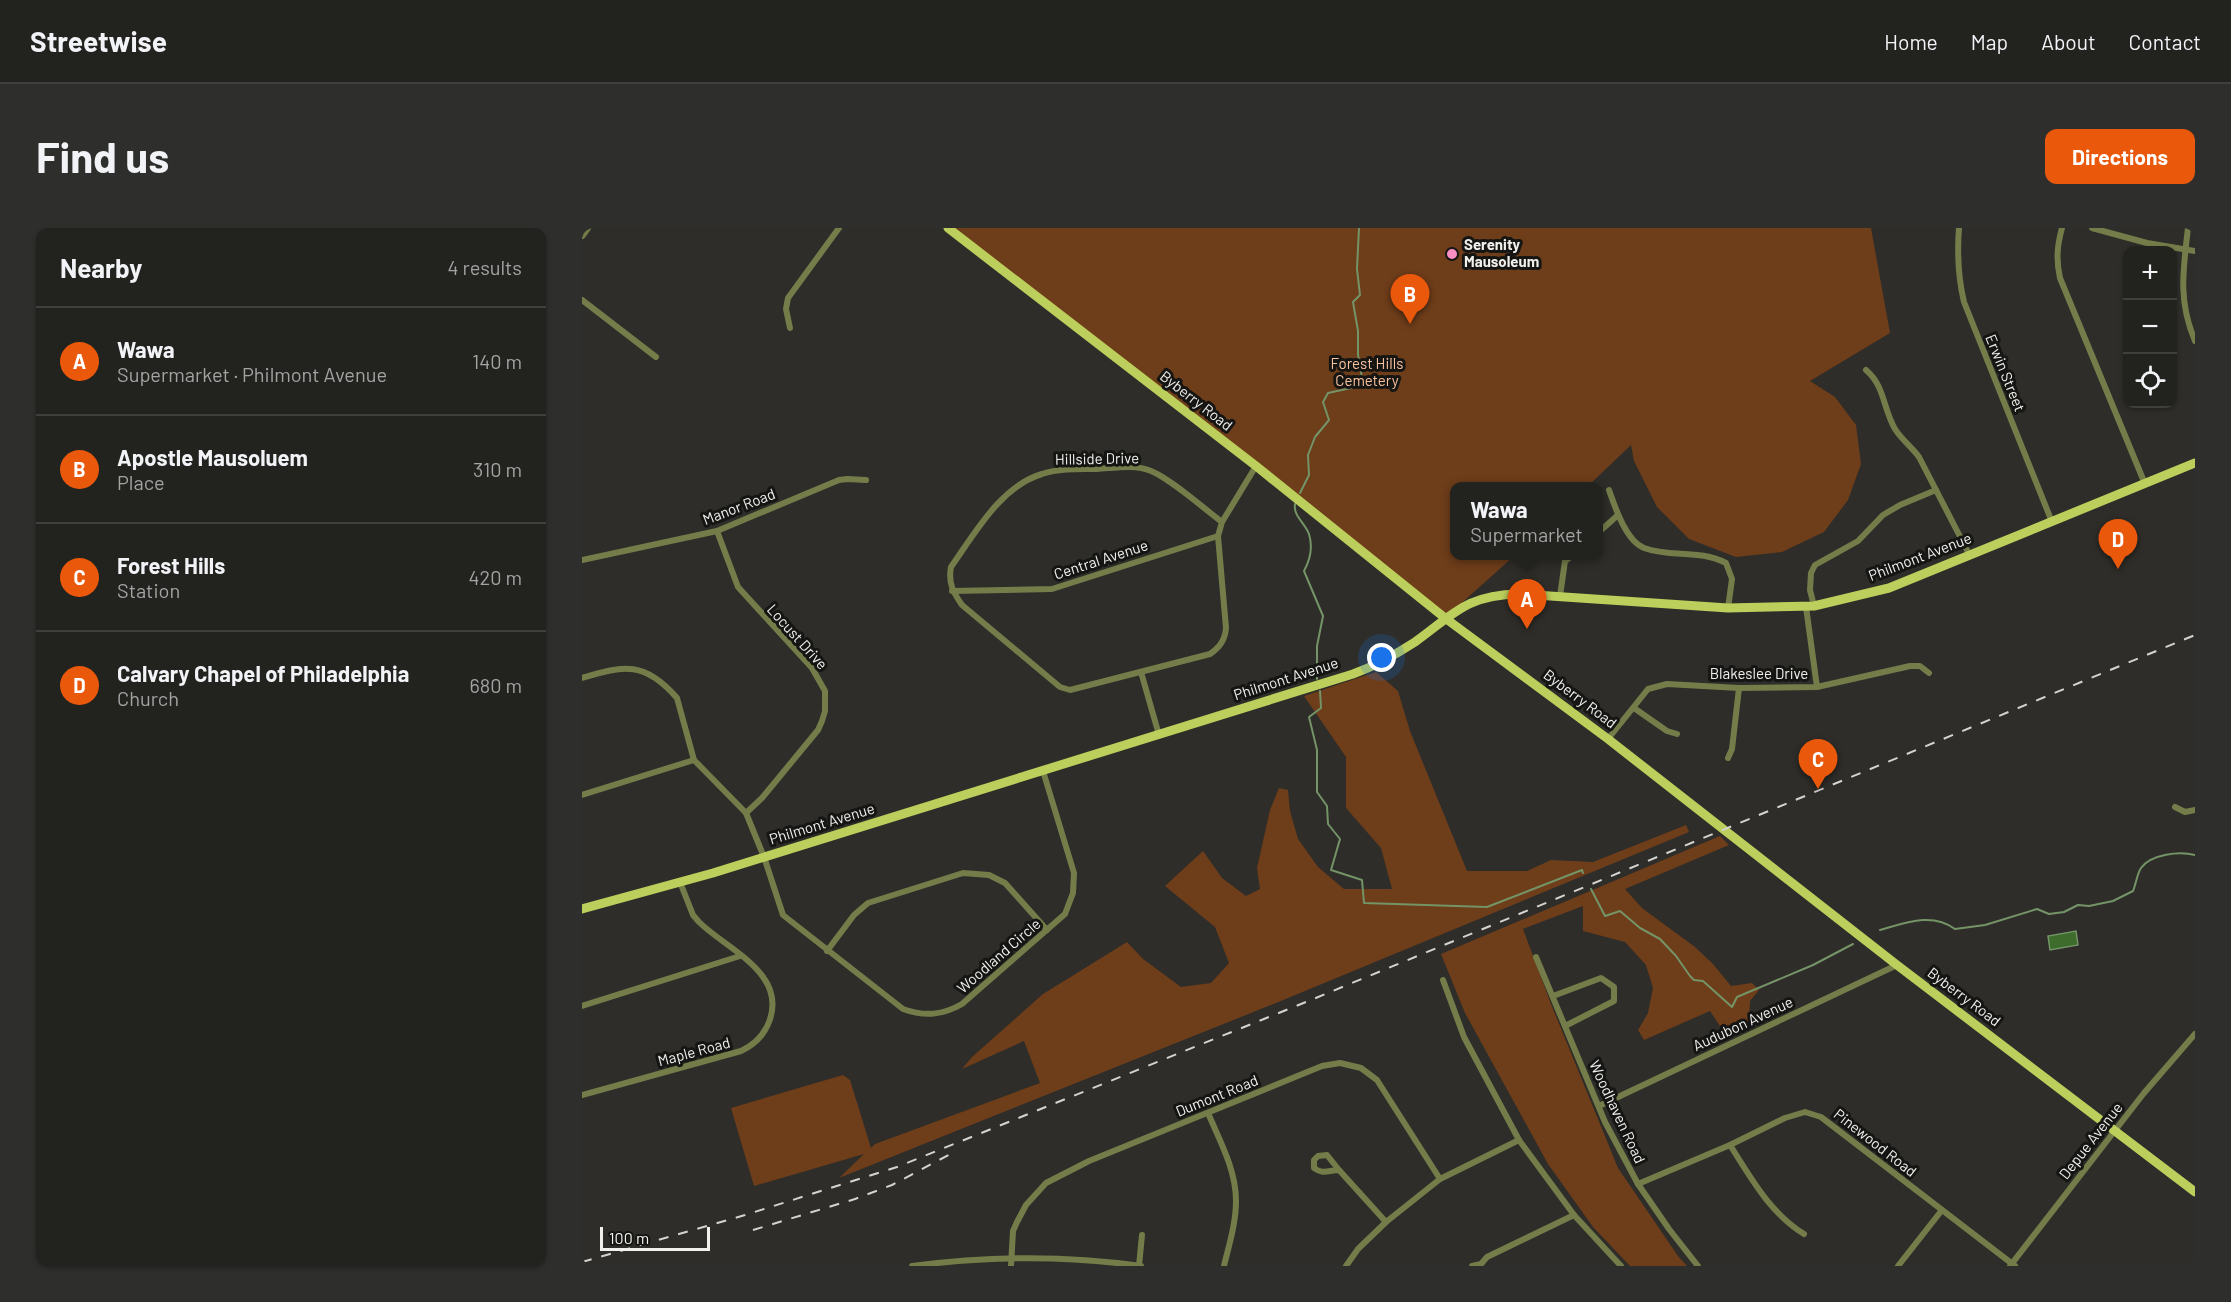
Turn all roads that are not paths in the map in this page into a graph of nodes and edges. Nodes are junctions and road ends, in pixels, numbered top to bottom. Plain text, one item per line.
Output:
1 (587, 228) edge
2 (838, 228) edge
3 (948, 228) edge
4 (1959, 228) edge
5 (2062, 228) edge
6 (2092, 228) edge
7 (2188, 228) edge
8 (582, 235) edge
9 (2186, 251) junction
10 (2195, 251) edge
11 (582, 300) edge
12 (790, 328) dead end
13 (2195, 342) edge
14 (656, 357) dead end
15 (1866, 370) dead end
16 (2195, 463) edge
17 (1256, 466) junction
18 (866, 480) dead end
19 (2145, 484) junction
20 (1609, 490) dead end
21 (1936, 490) junction
22 (1618, 515) junction
23 (1222, 522) junction
24 (2052, 522) junction
25 (1603, 528) edge
26 (717, 531) junction
27 (1218, 536) junction
28 (1969, 554) junction
29 (582, 560) edge
30 (1566, 560) edge
31 (952, 591) junction
32 (1560, 596) junction
33 (1810, 606) junction
34 (1728, 608) junction
35 (1445, 618) junction
36 (1141, 672) junction
37 (1929, 673) dead end
38 (582, 678) edge
39 (1817, 687) junction
40 (1739, 688) junction
41 (1634, 708) junction
42 (1677, 734) dead end
43 (1159, 735) junction
44 (1608, 739) junction
45 (1728, 758) dead end
46 (694, 760) junction
47 (1043, 771) junction
48 (582, 795) edge
49 (2175, 807) dead end
50 (2195, 810) edge
51 (746, 813) junction
52 (764, 857) junction
53 (680, 882) junction
54 (582, 909) edge
55 (1047, 930) junction
56 (827, 951) junction
57 (740, 956) junction
58 (1536, 957) dead end
59 (1897, 965) junction
60 (1443, 980) dead end
61 (1553, 996) junction
62 (582, 1006) edge
63 (1565, 1026) junction
64 (2195, 1034) edge
65 (582, 1095) edge
66 (1599, 1106) junction
67 (1208, 1113) junction
68 (2115, 1131) junction
69 (1519, 1140) junction
70 (1730, 1145) junction
71 (1339, 1170) dead end
72 (1440, 1179) junction
73 (1638, 1184) junction
74 (2195, 1192) edge
75 (1942, 1210) junction
76 (1574, 1215) junction
77 (1386, 1221) junction
78 (1804, 1234) dead end
79 (1142, 1235) dead end
80 (1011, 1257) junction
81 (1481, 1265) edge
82 (2012, 1265) edge
83 (912, 1266) edge
84 (1011, 1266) edge
85 (1140, 1266) edge
86 (1224, 1266) edge
87 (1346, 1266) edge
88 (1472, 1266) edge
89 (1621, 1266) edge
90 (1698, 1266) edge
91 (1898, 1266) edge

1 - 8 street
2 - 12 street
3 - 17 main road, Byberry Road
4 - 24 street, Erwin Street
5 - 19 street
6 - 9 street
7 - 9 street
9 - 10 street
9 - 13 street
11 - 14 street
15 - 21 street
16 - 19 main road, Philmont Avenue
17 - 23 street
17 - 35 main road, Byberry Road
18 - 26 street, Manor Road
19 - 24 main road, Philmont Avenue
20 - 22 street
21 - 28 street
21 - 33 street
22 - 25 street
22 - 34 street
23 - 27 street
23 - 31 street, Hillside Drive
24 - 28 main road, Philmont Avenue
26 - 29 street, Manor Road
26 - 51 street, Locust Drive
27 - 31 street, Central Avenue
27 - 36 street
28 - 33 main road, Philmont Avenue
30 - 32 street
31 - 36 street
32 - 34 main road, Philmont Avenue
32 - 35 main road, Philmont Avenue
33 - 34 main road, Philmont Avenue
33 - 39 street
35 - 43 main road, Philmont Avenue
35 - 44 main road, Byberry Road
36 - 43 street
37 - 39 street, Blakeslee Drive
38 - 46 street
39 - 40 street, Blakeslee Drive
40 - 41 street, Blakeslee Drive
40 - 45 street
41 - 42 street
41 - 44 street, Blakeslee Drive
43 - 47 main road, Philmont Avenue
44 - 59 main road, Byberry Road
46 - 48 street
46 - 51 street
47 - 52 main road, Philmont Avenue
47 - 55 street, Woodland Circle
49 - 50 street
51 - 52 street, Woodland Circle
52 - 53 main road, Philmont Avenue
52 - 56 street, Woodland Circle
53 - 54 main road, Philmont Avenue
53 - 57 street, Maple Road
55 - 56 street
55 - 56 street, Woodland Circle
57 - 62 street
57 - 65 street, Maple Road
58 - 61 street, Woodhaven Road
59 - 66 street, Audubon Avenue
59 - 68 main road, Byberry Road
60 - 69 street
61 - 63 street, Woodhaven Road
61 - 63 street
63 - 66 street, Woodhaven Road
64 - 68 street, Depue Avenue
66 - 73 street, Woodhaven Road
67 - 72 street, Dumont Road
67 - 80 street, Dumont Road
67 - 86 street
68 - 74 main road, Byberry Road
68 - 82 street, Depue Avenue
69 - 72 street
69 - 76 street
70 - 73 street, Pinewood Road
70 - 75 street, Pinewood Road
70 - 78 street
71 - 77 street
72 - 77 street
73 - 90 street, Woodhaven Road
75 - 82 street, Pinewood Road
75 - 91 street
76 - 81 street
76 - 89 street
77 - 87 street
79 - 85 street
80 - 83 street
80 - 84 street, Dumont Road
80 - 85 street
81 - 88 street

